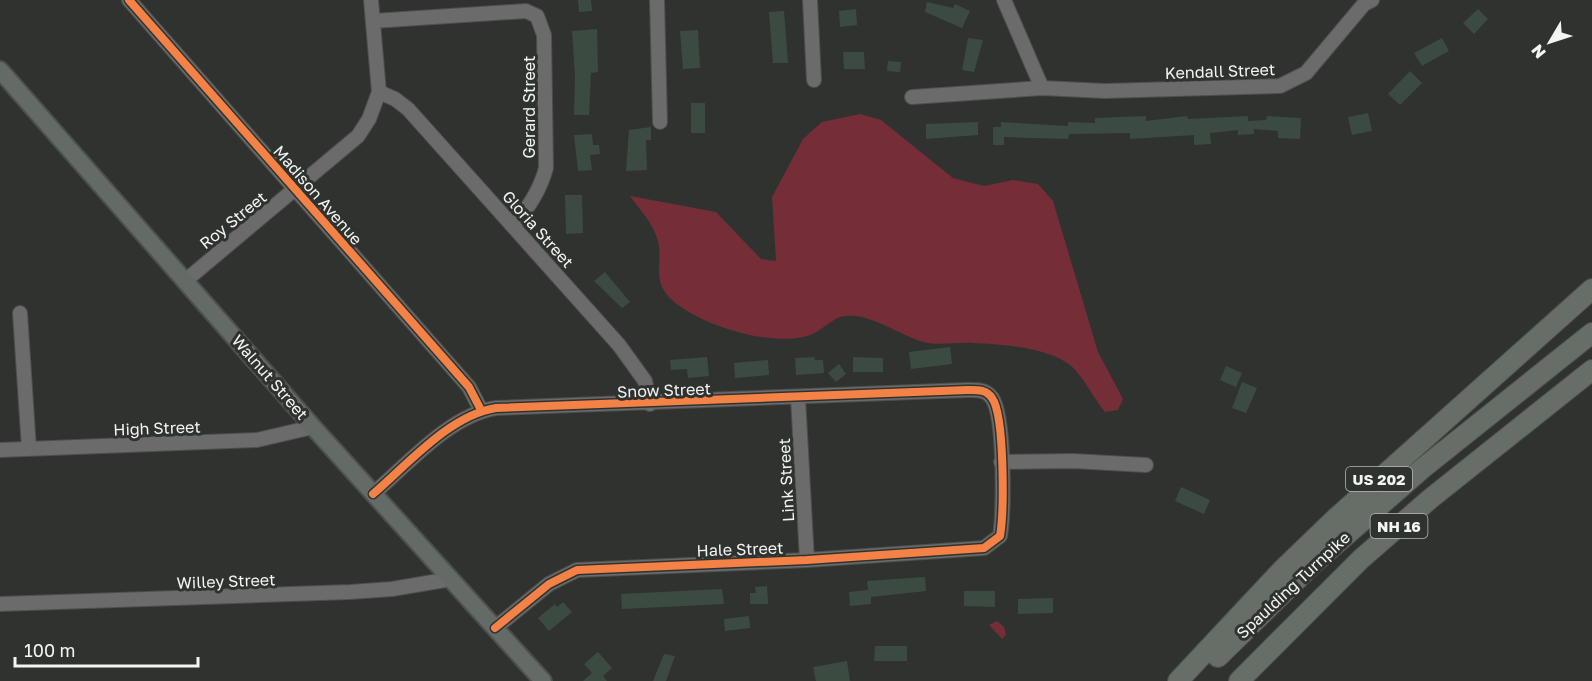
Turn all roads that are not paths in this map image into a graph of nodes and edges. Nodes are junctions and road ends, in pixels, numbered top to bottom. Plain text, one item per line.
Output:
1 (129, 0) edge
2 (371, 0) edge
3 (657, 0) edge
4 (810, 0) edge
5 (1004, 0) edge
6 (1365, 1) edge
7 (373, 21) junction
8 (0, 70) edge
9 (814, 80) dead end
10 (1042, 88) junction
11 (379, 92) junction
12 (912, 97) dead end
13 (660, 122) dead end
14 (296, 190) junction
15 (514, 226) junction
16 (185, 281) junction
17 (1592, 289) edge
18 (20, 313) dead end
19 (1592, 333) edge
20 (1592, 370) edge
21 (1592, 376) edge
22 (1573, 385) junction
23 (798, 398) junction
24 (650, 404) junction
25 (481, 410) junction
26 (313, 427) junction
27 (29, 449) junction
28 (0, 450) edge
29 (1001, 462) junction
30 (1146, 465) dead end
31 (373, 494) junction
32 (807, 560) junction
33 (452, 579) junction
34 (0, 604) edge
35 (495, 628) junction
36 (543, 681) edge
37 (1178, 681) edge
38 (1193, 681) edge
39 (1239, 681) edge

1 - 14 street, Madison Avenue
2 - 7 street, Roy Street
3 - 13 street
4 - 9 street
5 - 10 street
6 - 10 street, Kendall Street
7 - 11 street, Roy Street
7 - 15 street, Gerard Street
8 - 16 main road, Walnut Street
10 - 12 street, Kendall Street
11 - 14 street, Roy Street
11 - 15 street, Gloria Street
14 - 16 street, Roy Street
14 - 25 street, Madison Avenue
15 - 24 street, Gloria Street
16 - 26 main road, Walnut Street
17 - 37 highway, US 202
18 - 27 street
19 - 38 highway, Spaulding Turnpike / NH 16
20 - 22 highway, Spaulding Turnpike / NH 16
21 - 22 highway
22 - 39 highway, Spaulding Turnpike / NH 16
23 - 24 street, Snow Street
23 - 29 street, Snow Street
23 - 32 street, Link Street
24 - 25 street, Snow Street
25 - 31 street, Snow Street
26 - 27 street, High Street
26 - 31 main road, Walnut Street
27 - 28 street, High Street
29 - 30 street
29 - 32 street, Hale Street
31 - 33 main road, Walnut Street
32 - 35 street, Hale Street
33 - 34 street, Willey Street
33 - 35 main road, Walnut Street
35 - 36 main road, Walnut Street

